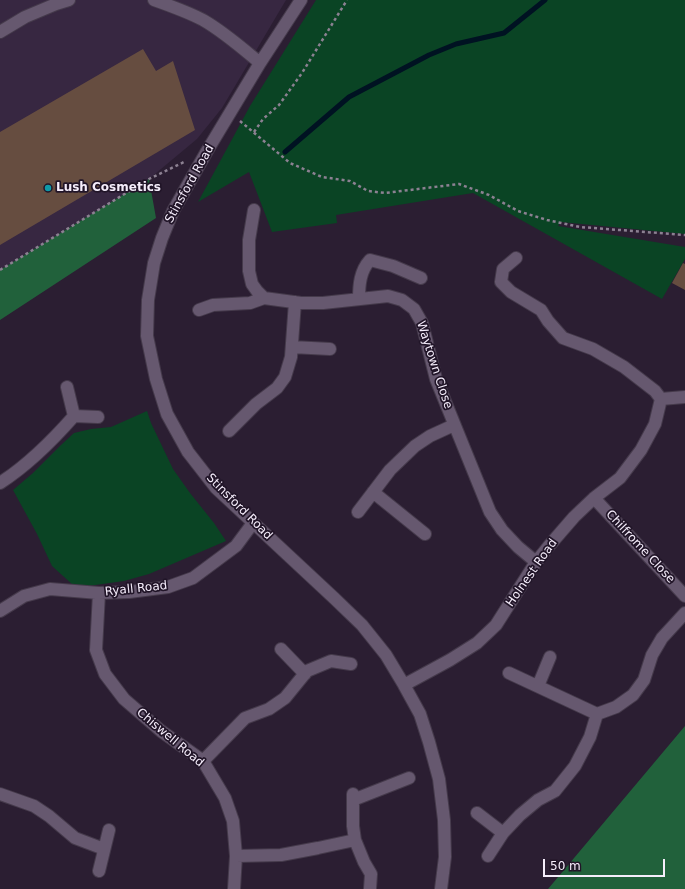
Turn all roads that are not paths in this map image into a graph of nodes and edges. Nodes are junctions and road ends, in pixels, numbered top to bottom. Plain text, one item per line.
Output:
1 (69, 0) edge
2 (154, 0) edge
3 (301, 0) edge
4 (0, 32) edge
5 (260, 63) junction
6 (254, 210) dead end
7 (516, 258) dead end
8 (421, 278) dead end
9 (264, 298) junction
10 (359, 299) junction
11 (295, 302) junction
12 (199, 310) dead end
13 (292, 347) junction
14 (330, 350) dead end
15 (67, 387) dead end
16 (685, 397) edge
17 (661, 399) junction
18 (74, 416) junction
19 (98, 417) dead end
20 (454, 425) junction
21 (229, 431) dead end
22 (0, 483) edge
23 (373, 492) junction
24 (594, 498) junction
25 (358, 512) dead end
26 (253, 523) junction
27 (426, 534) dead end
28 (536, 562) junction
29 (99, 593) junction
30 (685, 596) edge
31 (0, 611) edge
32 (685, 613) edge
33 (281, 649) dead end
34 (550, 657) dead end
35 (351, 664) dead end
36 (509, 673) dead end
37 (305, 674) junction
38 (404, 685) junction
39 (538, 686) junction
40 (597, 714) junction
41 (203, 761) junction
42 (409, 778) dead end
43 (0, 794) edge
44 (477, 812) dead end
45 (109, 830) dead end
46 (503, 834) junction
47 (355, 840) junction
48 (104, 849) junction
49 (236, 856) junction
50 (488, 856) dead end
51 (99, 871) dead end
52 (234, 889) edge
53 (370, 889) edge
54 (441, 889) edge

1 - 4 street
2 - 5 street
3 - 5 street, Stinsford Road
5 - 26 street, Stinsford Road
6 - 9 street
7 - 17 street
8 - 10 street
9 - 11 street, Waytown Close
9 - 12 street, Waytown Close
10 - 11 street, Waytown Close
10 - 20 street, Waytown Close
11 - 13 street
13 - 14 street
13 - 21 street
15 - 18 street
16 - 17 street
17 - 24 street, Holnest Road
18 - 19 street
18 - 22 street
20 - 23 street, Waytown Close
20 - 28 street, Waytown Close
23 - 25 street, Waytown Close
23 - 27 street
24 - 28 street, Holnest Road
24 - 30 street, Chilfrome Close
26 - 29 street, Ryall Road
26 - 38 street, Stinsford Road
28 - 38 street, Holnest Road
29 - 31 street, Ryall Road
29 - 41 street, Chiswell Road
32 - 40 street
33 - 37 street
34 - 39 street
35 - 37 street
36 - 39 street
37 - 41 street
38 - 54 street, Stinsford Road
39 - 40 street
40 - 46 street
41 - 49 street, Chiswell Road
42 - 47 street
43 - 48 street
44 - 46 street
45 - 48 street
46 - 50 street
47 - 49 street
47 - 53 street
48 - 51 street
49 - 52 street, Chiswell Road

